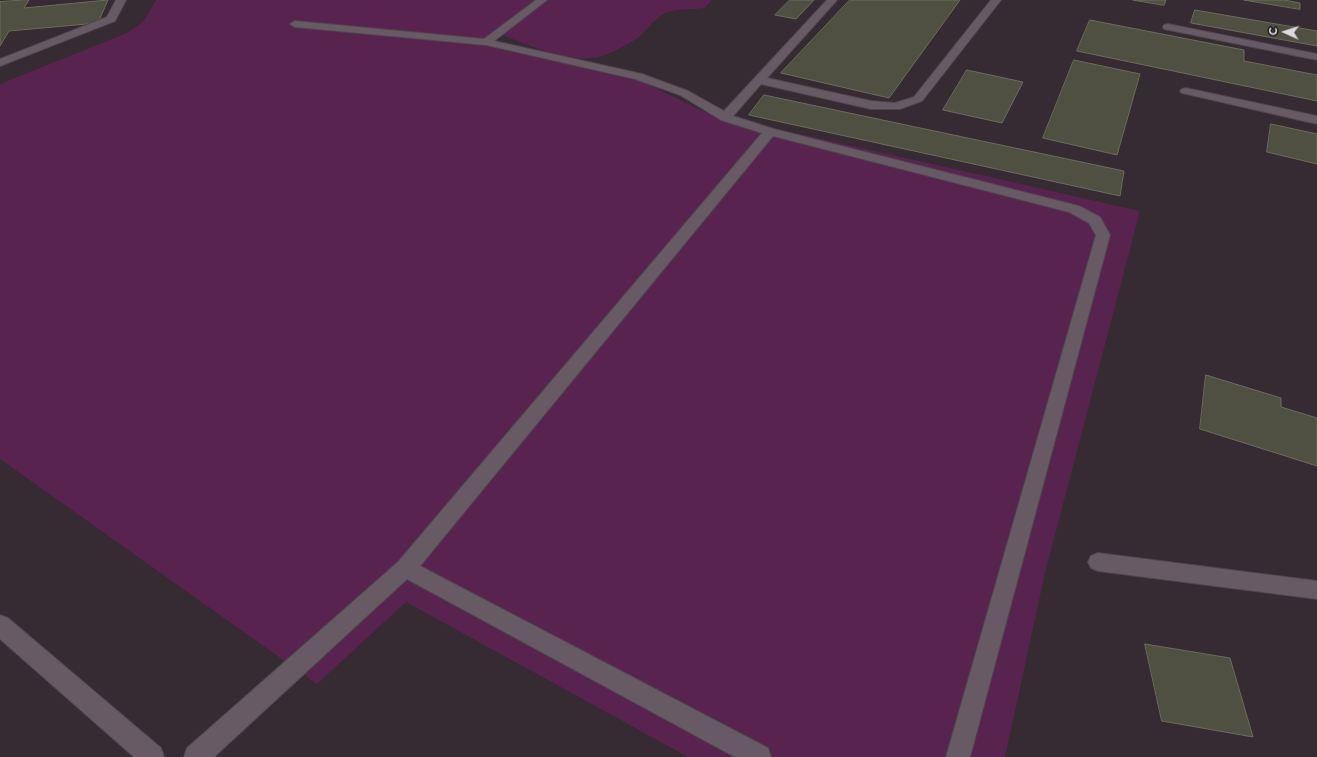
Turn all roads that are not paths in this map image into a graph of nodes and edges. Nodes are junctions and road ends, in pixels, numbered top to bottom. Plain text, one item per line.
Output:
1 (121, 0) edge
2 (542, 0) edge
3 (832, 0) edge
4 (996, 0) edge
5 (295, 24) dead end
6 (1168, 27) dead end
7 (486, 42) junction
8 (1317, 57) edge
9 (0, 63) edge
10 (759, 80) junction
11 (1186, 91) dead end
12 (725, 117) junction
13 (1317, 120) edge
14 (770, 132) junction
15 (1098, 562) dead end
16 (405, 568) junction
17 (1317, 590) edge
18 (0, 625) edge
19 (152, 757) edge
20 (196, 757) edge
21 (759, 757) edge
22 (958, 757) edge

1 - 9 lane
2 - 7 lane
3 - 10 lane
4 - 10 lane
5 - 7 lane
6 - 8 lane
7 - 12 lane
10 - 12 lane
11 - 13 lane
12 - 14 lane
14 - 16 lane
14 - 22 lane
15 - 17 lane
16 - 20 lane
16 - 21 lane
18 - 19 lane

